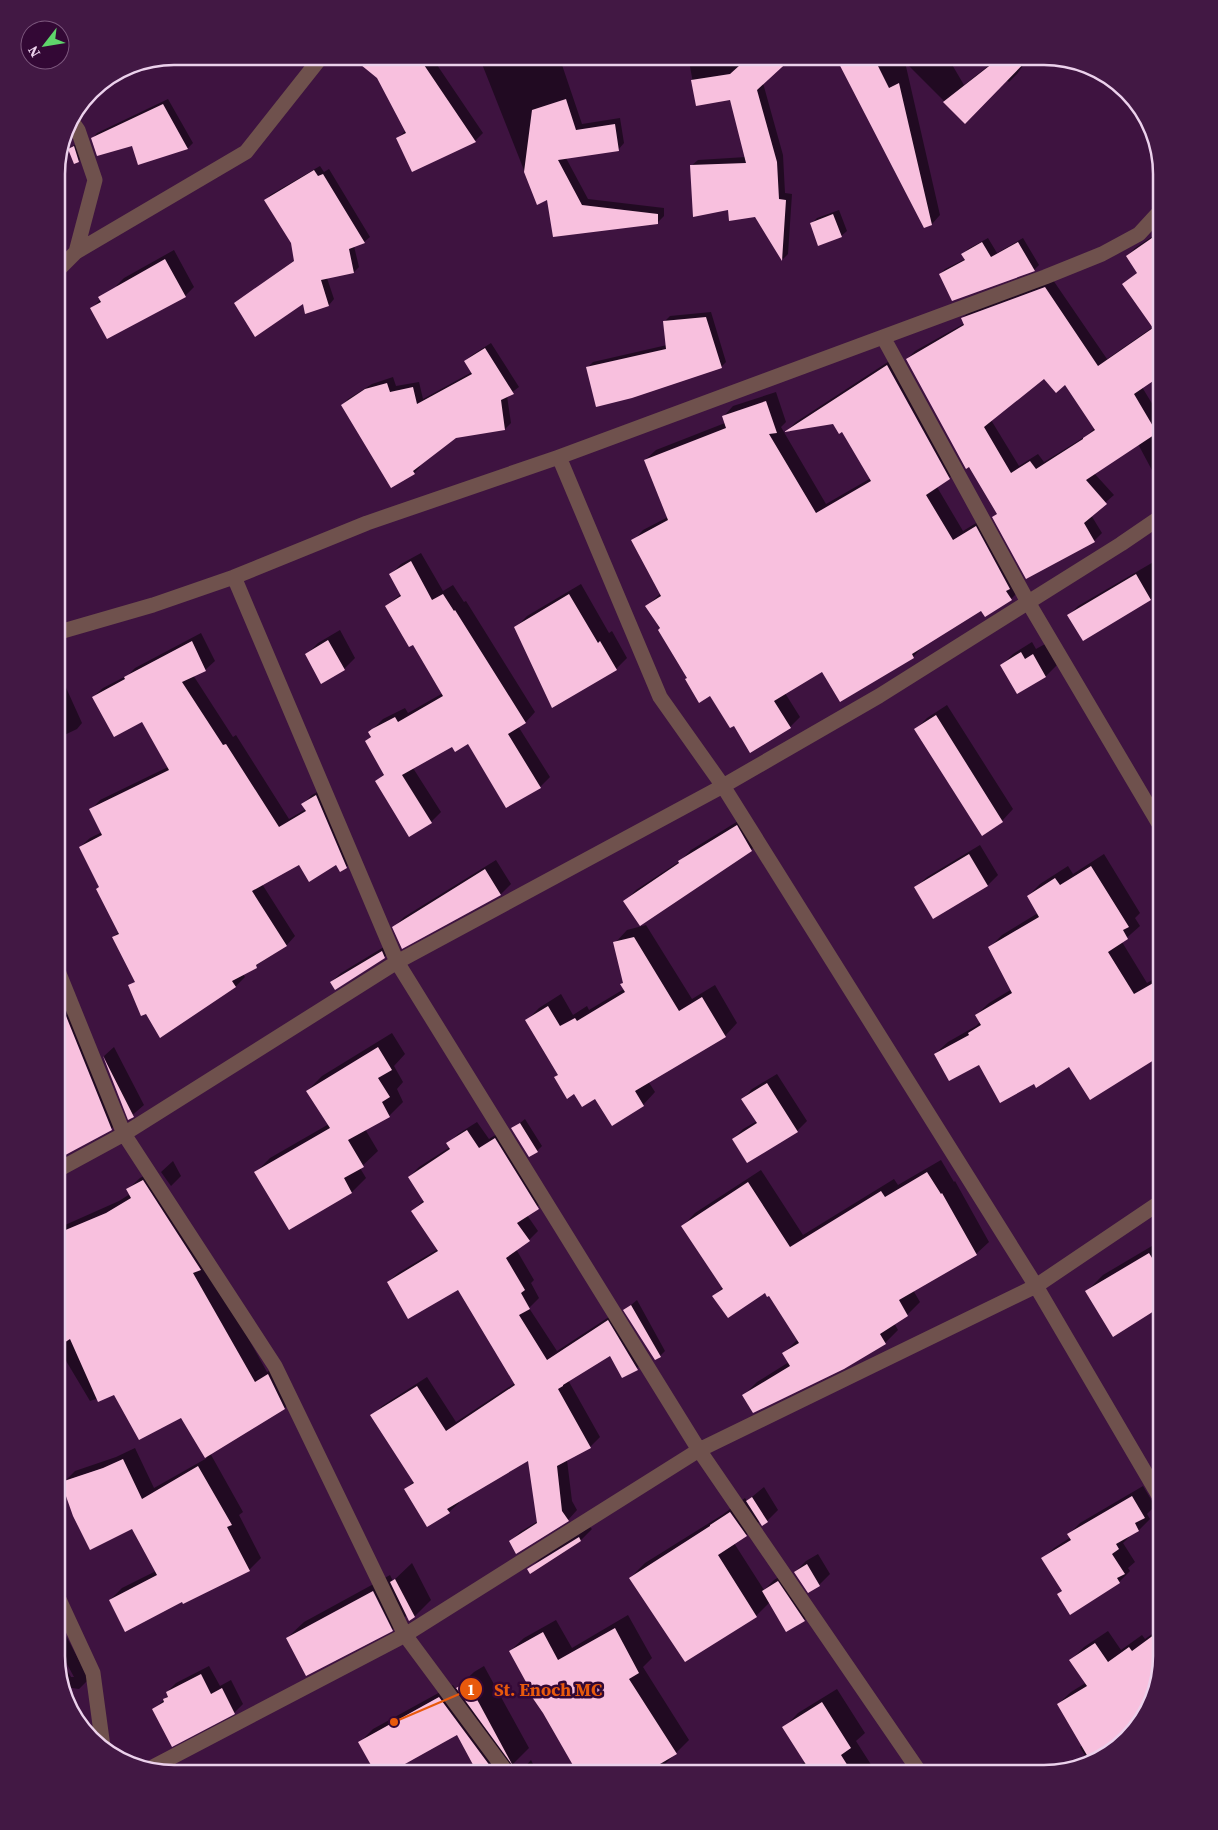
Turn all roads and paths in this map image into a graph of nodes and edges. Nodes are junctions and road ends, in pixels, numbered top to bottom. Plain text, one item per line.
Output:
1 (315, 65) edge
2 (76, 127) edge
3 (1153, 218) edge
4 (76, 252) junction
5 (65, 263) edge
6 (883, 337) junction
7 (559, 457) junction
8 (1153, 522) edge
9 (234, 577) junction
10 (1028, 602) junction
11 (65, 630) edge
12 (723, 786) junction
13 (1153, 814) edge
14 (397, 962) junction
15 (65, 988) edge
16 (124, 1134) junction
17 (65, 1166) edge
18 (1153, 1207) edge
19 (1036, 1286) junction
20 (699, 1450) junction
21 (1153, 1486) edge
22 (65, 1612) edge
23 (405, 1635) junction
24 (101, 1737) edge
25 (159, 1764) edge
26 (501, 1765) edge
27 (916, 1765) edge

1 - 4 street
2 - 4 street
3 - 6 street
4 - 5 street
6 - 7 street
6 - 10 street
7 - 9 street
7 - 12 street
8 - 10 street
9 - 11 street
9 - 14 street
10 - 12 street
10 - 13 street
12 - 14 street
12 - 19 street
14 - 16 street
14 - 20 street
15 - 16 street
16 - 17 street
16 - 23 street
18 - 19 street
19 - 20 street
19 - 21 street
20 - 23 street
20 - 27 street
22 - 24 street
23 - 25 street
23 - 26 street

